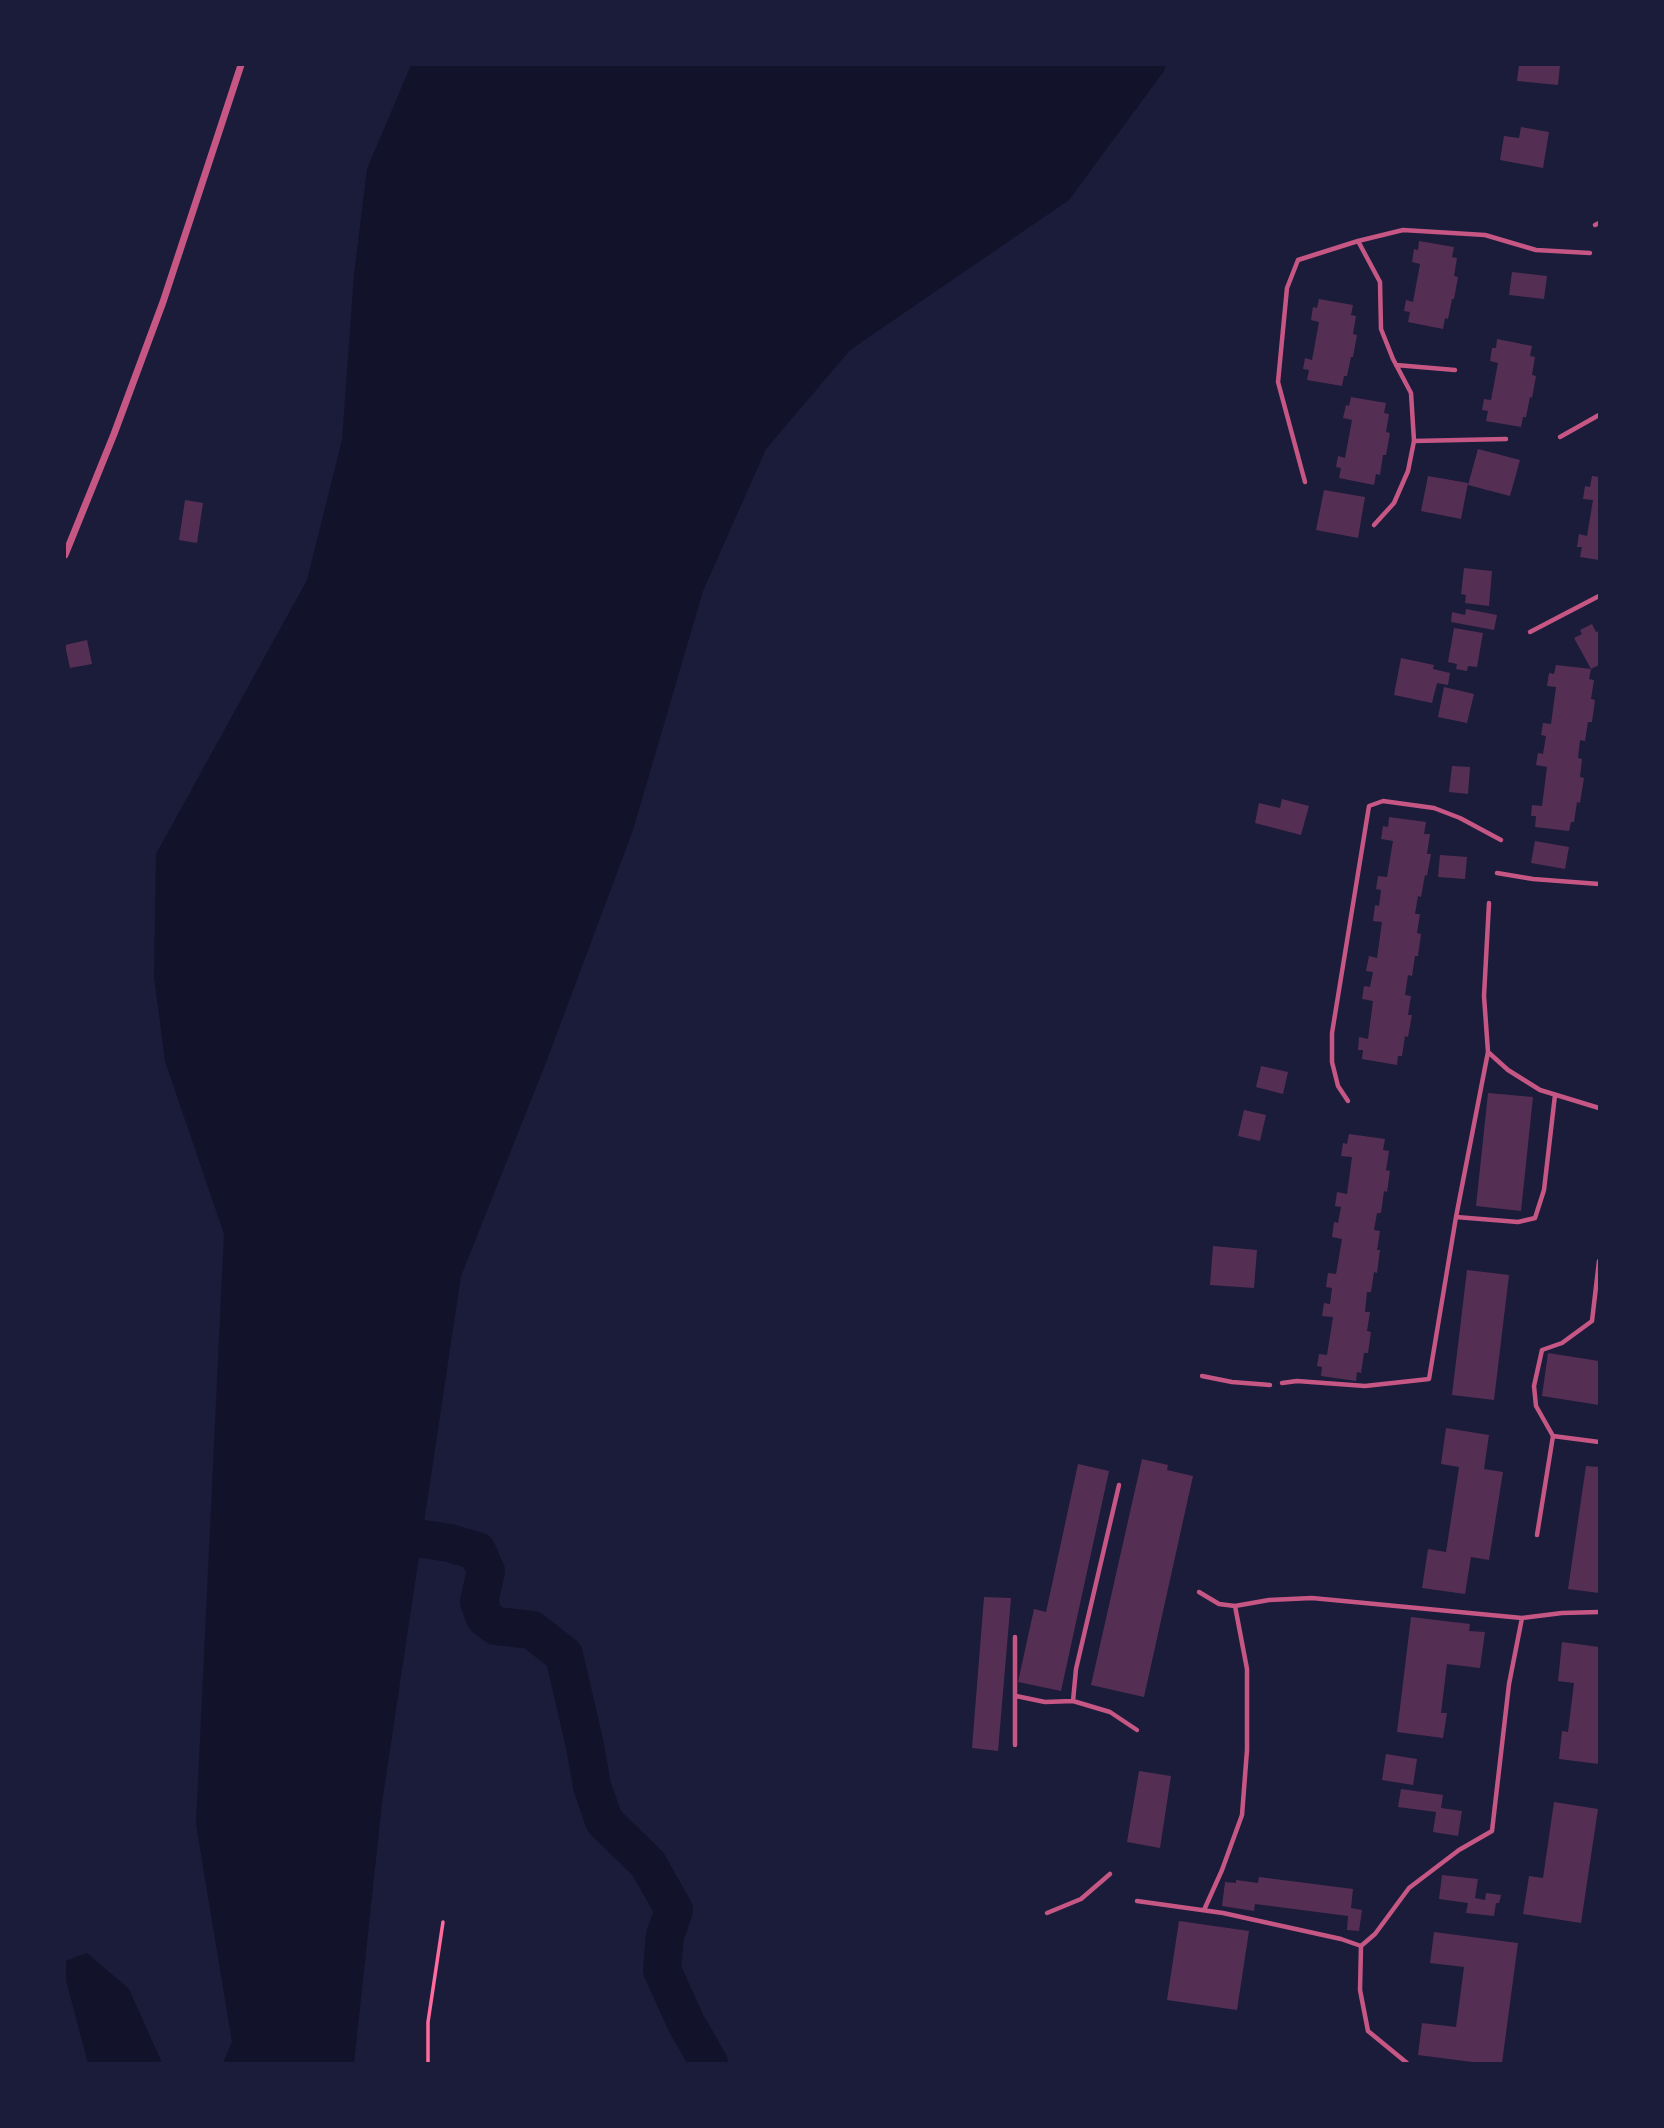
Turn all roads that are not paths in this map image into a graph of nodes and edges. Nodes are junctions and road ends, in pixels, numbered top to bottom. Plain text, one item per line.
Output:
1 (241, 65) edge
2 (1358, 241) junction
3 (1590, 253) dead end
4 (1396, 365) junction
5 (1455, 370) dead end
6 (1599, 415) edge
7 (1560, 437) dead end
8 (1506, 439) dead end
9 (1414, 441) junction
10 (1306, 482) dead end
11 (1374, 525) dead end
12 (65, 555) edge
13 (1599, 596) edge
14 (1530, 632) dead end
15 (1501, 840) dead end
16 (1496, 873) dead end
17 (1599, 884) edge
18 (1489, 904) dead end
19 (1488, 1052) junction
20 (1555, 1094) junction
21 (1348, 1101) dead end
22 (1599, 1108) edge
23 (1456, 1217) junction
24 (1599, 1261) edge
25 (1202, 1376) dead end
26 (1282, 1383) dead end
27 (1270, 1385) dead end
28 (1553, 1436) junction
29 (1599, 1441) edge
30 (1119, 1485) dead end
31 (1537, 1535) dead end
32 (1199, 1592) dead end
33 (1236, 1606) junction
34 (1599, 1612) edge
35 (1522, 1618) junction
36 (1015, 1637) dead end
37 (1016, 1696) junction
38 (1073, 1700) junction
39 (1137, 1730) dead end
40 (1015, 1745) dead end
41 (1110, 1874) dead end
42 (1137, 1900) dead end
43 (1204, 1910) junction
44 (1047, 1913) dead end
45 (1361, 1946) junction
46 (1407, 2063) edge

1 - 12 street
2 - 3 lane
2 - 4 lane
2 - 10 lane
4 - 5 lane
4 - 9 lane
6 - 7 lane
8 - 9 lane
9 - 11 lane
13 - 14 lane
15 - 21 lane
16 - 17 lane
18 - 19 lane
19 - 20 lane
19 - 23 lane
20 - 22 lane
20 - 23 lane
23 - 26 lane
24 - 28 lane
25 - 27 lane
28 - 29 lane
28 - 31 lane
30 - 38 lane
32 - 33 lane
33 - 35 lane
33 - 43 lane
34 - 35 lane
35 - 45 lane
36 - 37 lane
37 - 38 lane
37 - 40 lane
38 - 39 lane
41 - 44 lane
42 - 43 lane
43 - 45 lane
45 - 46 lane

